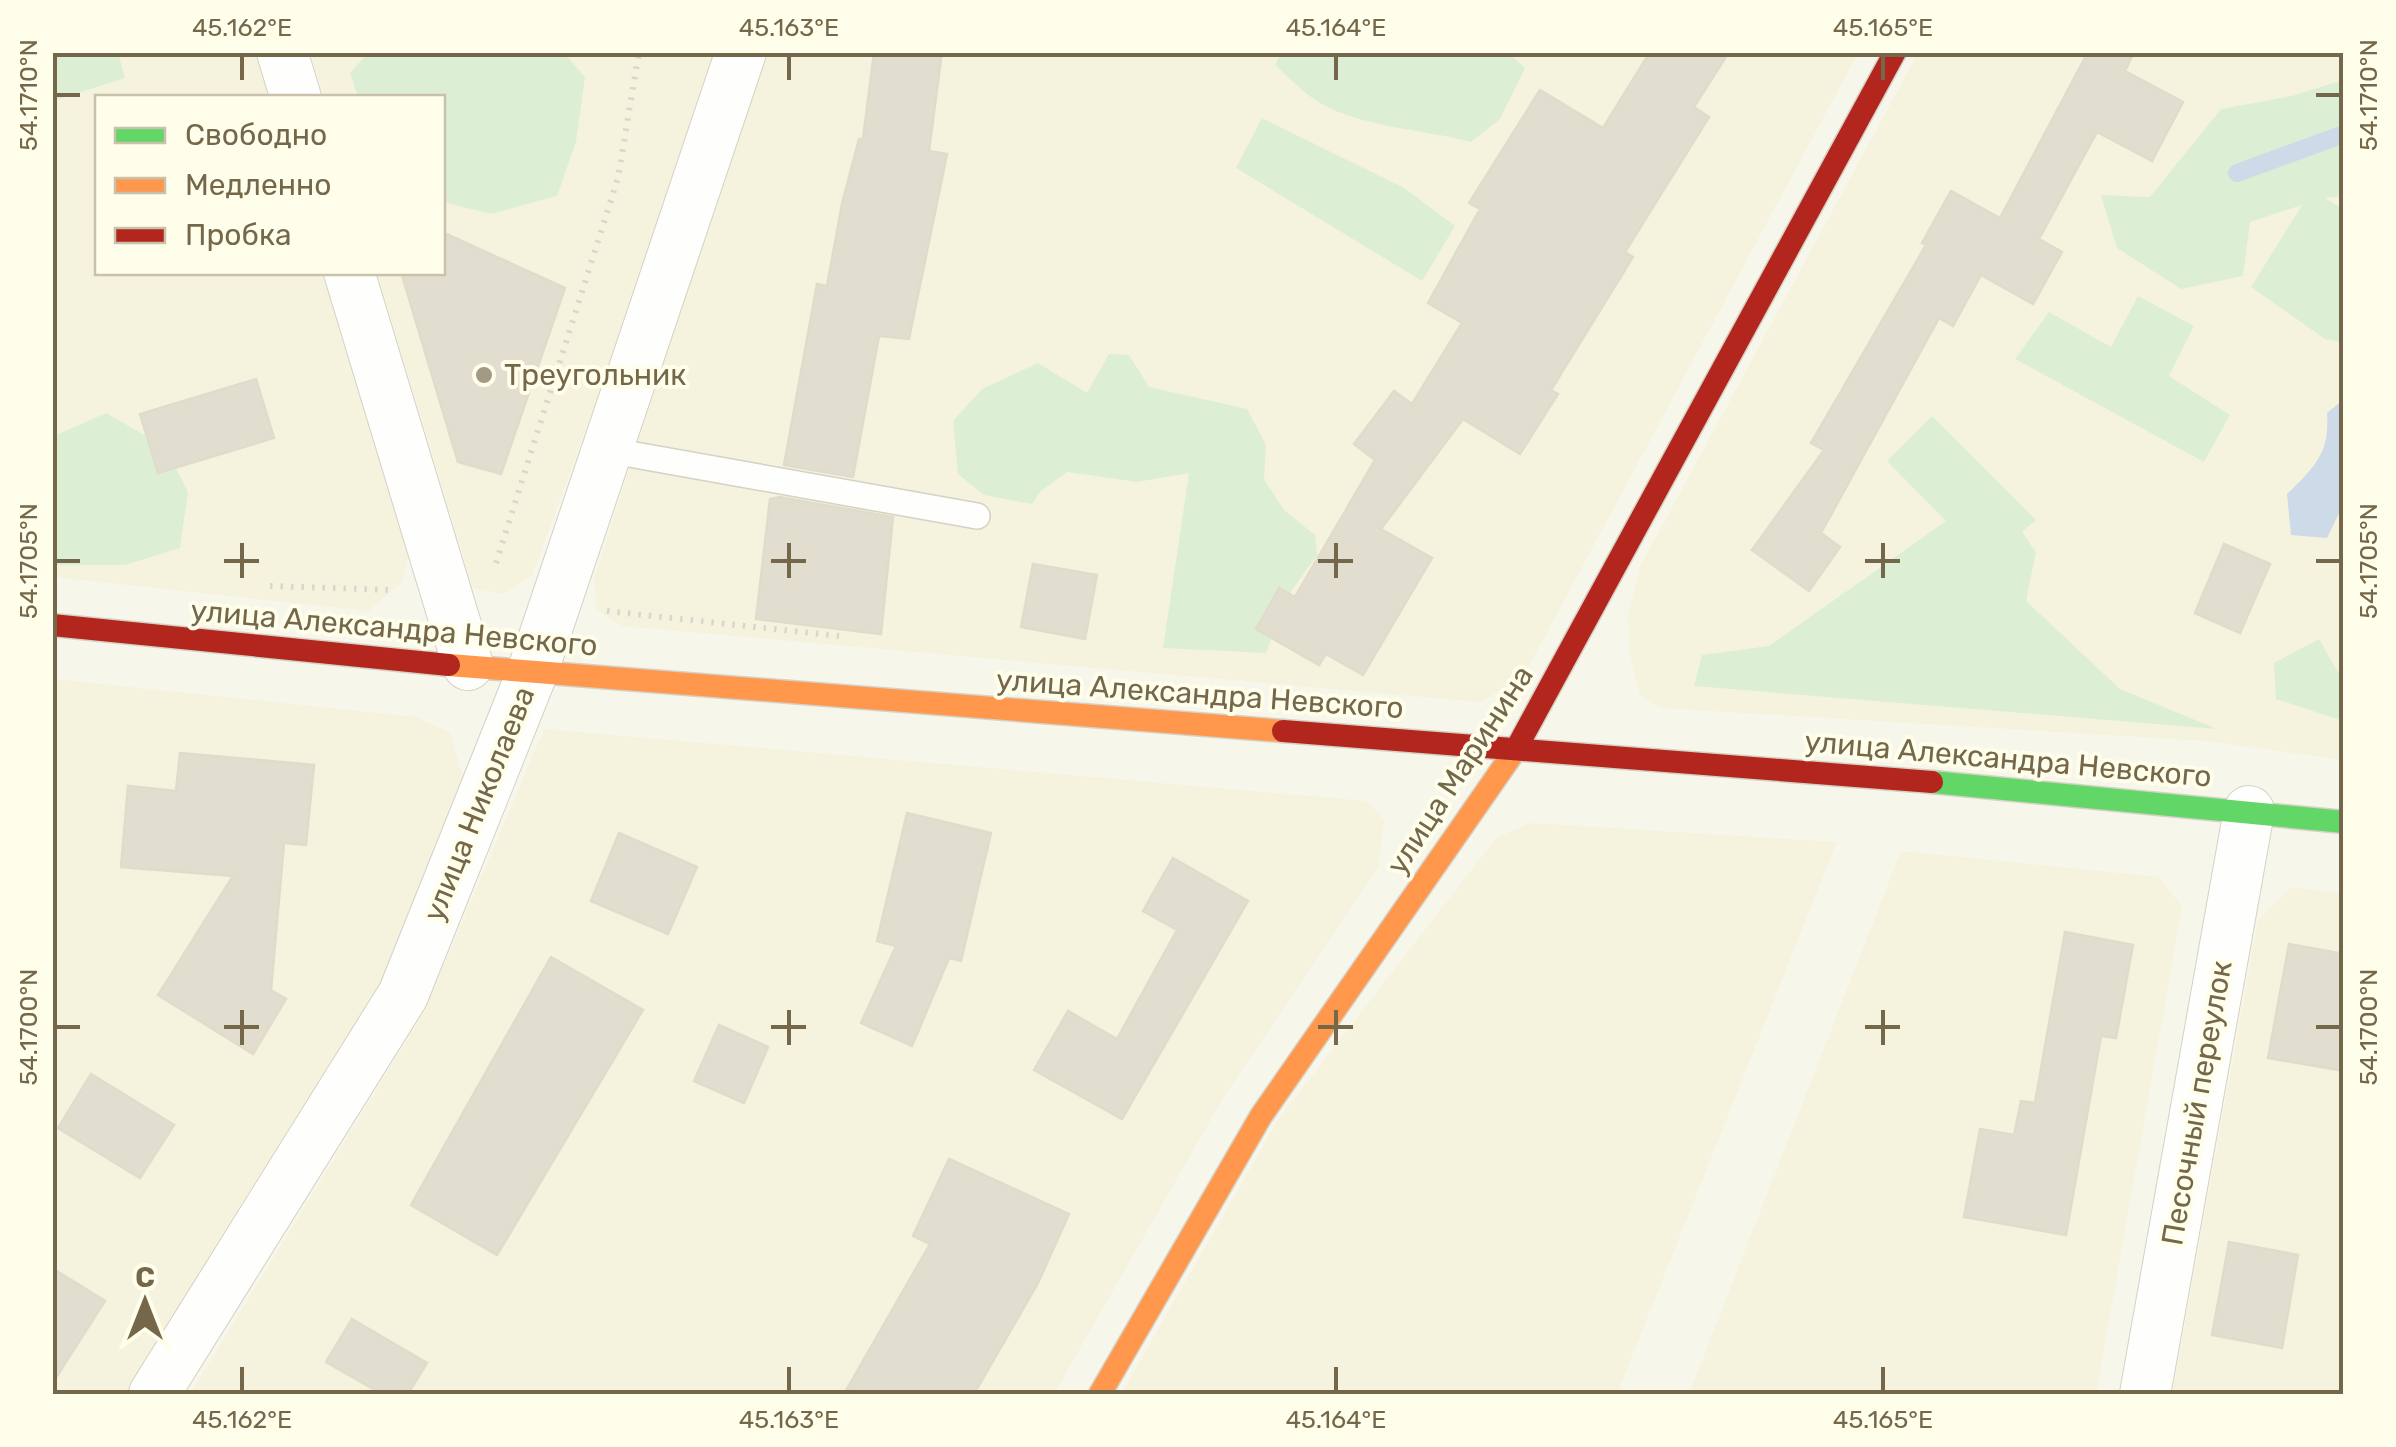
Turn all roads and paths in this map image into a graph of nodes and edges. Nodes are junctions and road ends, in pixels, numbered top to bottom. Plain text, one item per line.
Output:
1 (282, 52) edge
2 (639, 52) edge
3 (741, 52) edge
4 (1895, 52) edge
5 (295, 95) edge
6 (350, 275) edge
7 (607, 450) junction
8 (978, 516) dead end
9 (494, 568) dead end
10 (52, 625) edge
11 (468, 665) junction
12 (532, 673) junction
13 (1518, 748) junction
14 (2250, 811) junction
15 (2344, 822) edge
16 (154, 1394) edge
17 (1100, 1394) edge
18 (2145, 1394) edge

1 - 5 street
2 - 9 path
3 - 7 street, улица Николаева
4 - 13 main road, улица Маринина
6 - 11 street
7 - 8 lane
7 - 12 street, улица Николаева
10 - 11 main road, улица Александра Невского
11 - 12 main road, улица Александра Невского
12 - 13 main road, улица Александра Невского
12 - 16 street, улица Николаева
13 - 14 main road, улица Александра Невского
13 - 17 main road, улица Маринина
14 - 15 main road, улица Александра Невского
14 - 18 street, Песочный переулок

